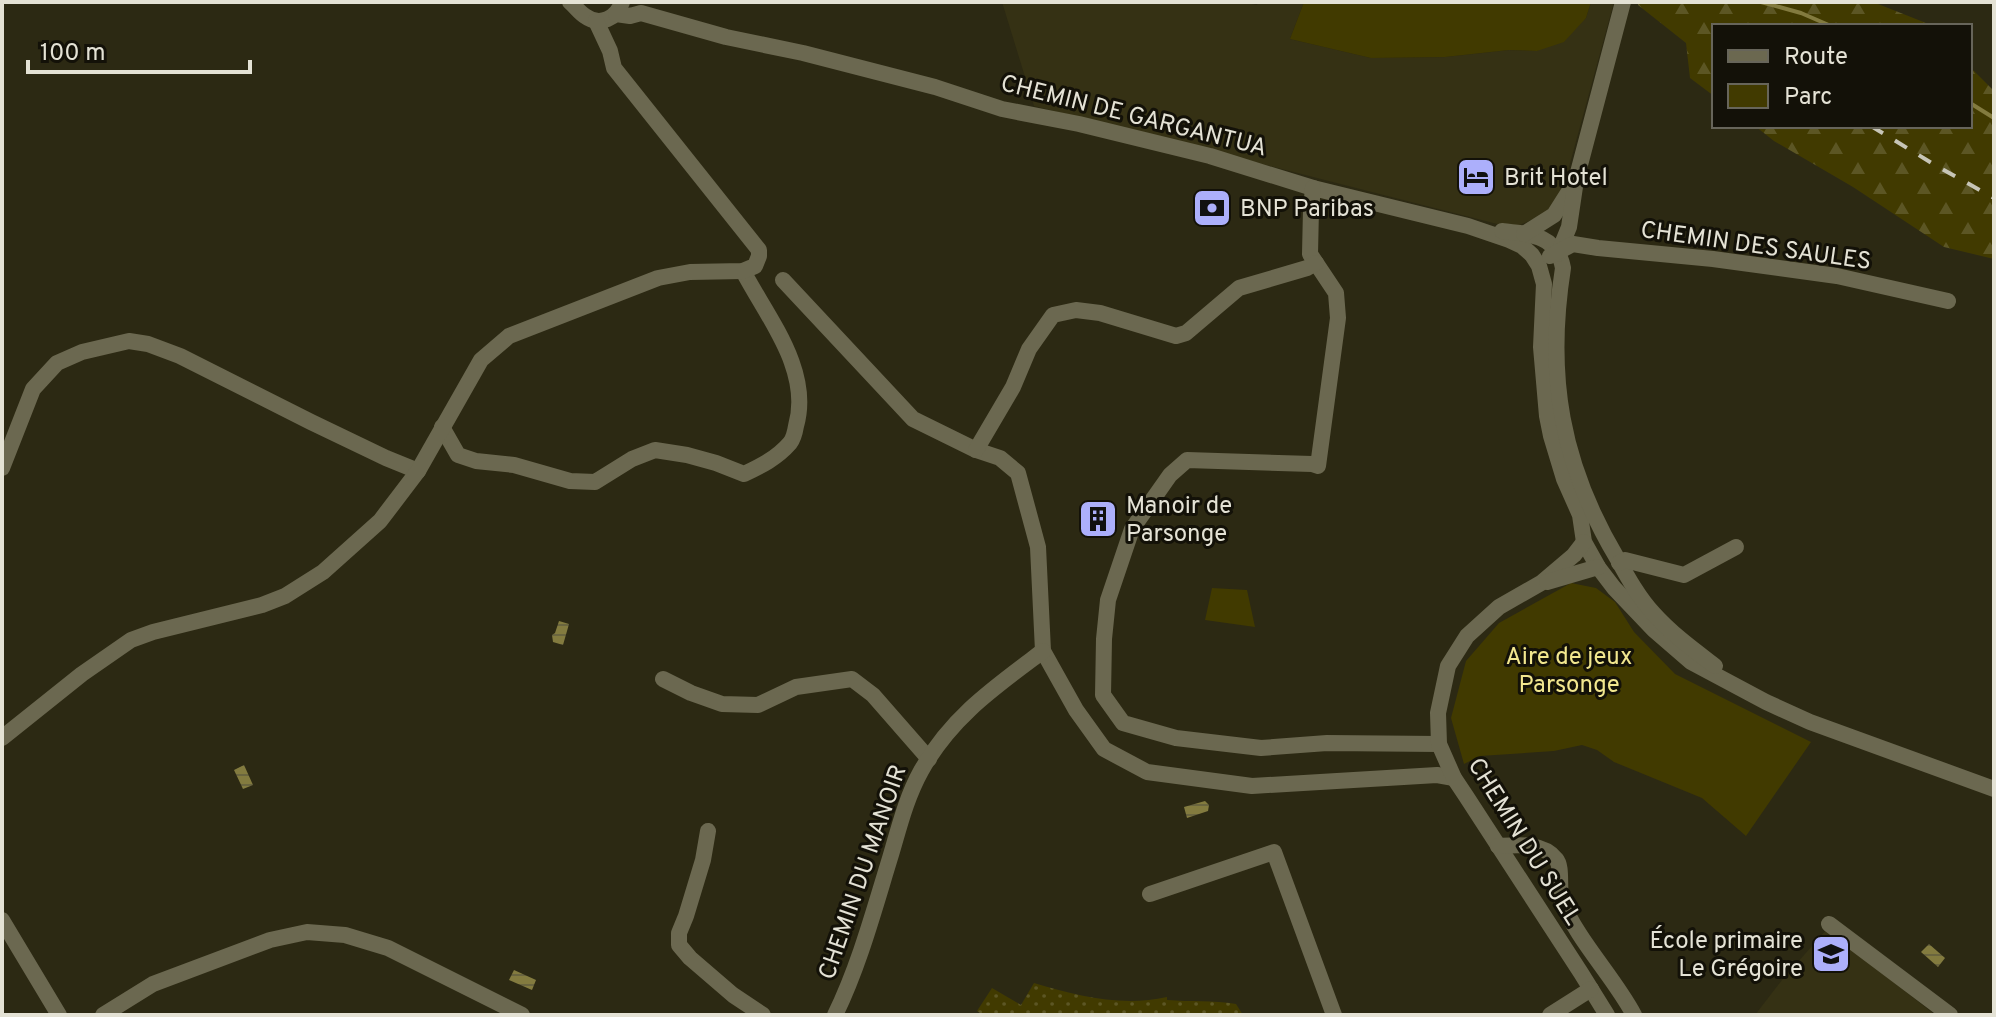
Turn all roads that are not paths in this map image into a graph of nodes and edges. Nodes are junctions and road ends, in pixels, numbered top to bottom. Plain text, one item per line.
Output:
1 (1623, 2) edge
2 (574, 4) edge
3 (636, 8) edge
4 (612, 13) edge
5 (1576, 180) junction
6 (1313, 188) junction
7 (1484, 231) junction
8 (1524, 234) junction
9 (1558, 253) junction
10 (1532, 255) junction
11 (1316, 263) junction
12 (743, 271) junction
13 (783, 280) dead end
14 (1948, 301) dead end
15 (1542, 334) junction
16 (442, 427) junction
17 (976, 450) junction
18 (2, 468) edge
19 (418, 471) junction
20 (1584, 542) junction
21 (1736, 547) dead end
22 (1615, 556) junction
23 (1598, 567) junction
24 (1541, 583) junction
25 (1043, 651) junction
26 (663, 679) dead end
27 (1766, 702) junction
28 (2, 738) edge
29 (1439, 744) junction
30 (929, 759) junction
31 (1454, 778) junction
32 (1994, 789) edge
33 (708, 831) dead end
34 (1498, 846) junction
35 (1150, 894) dead end
36 (2, 920) edge
37 (1829, 924) dead end
38 (1591, 989) junction
39 (59, 1015) edge
40 (103, 1015) edge
41 (522, 1015) edge
42 (763, 1015) edge
43 (835, 1015) edge
44 (1334, 1015) edge
45 (1550, 1015) edge
46 (1607, 1015) edge
47 (1634, 1015) edge
48 (1950, 1015) edge

1 - 5 street
2 - 4 street
3 - 4 street, CHEMIN DE GARGANTUA
3 - 6 street, CHEMIN DE GARGANTUA
4 - 12 street
5 - 8 street
5 - 9 street
6 - 7 street, CHEMIN DE GARGANTUA
6 - 11 street
7 - 8 street
7 - 10 street, CHEMIN DE GARGANTUA
8 - 9 street
9 - 10 street, CHEMIN DES SAULES
9 - 14 street, CHEMIN DES SAULES
9 - 15 street
9 - 22 street
10 - 15 street
11 - 17 street
11 - 29 street
12 - 16 street
12 - 16 street
13 - 17 street
15 - 20 street
16 - 19 street
17 - 25 street
18 - 19 street
19 - 28 street
20 - 22 street
20 - 23 street
20 - 24 street, CHEMIN DU SUEL
21 - 22 street
22 - 23 street
22 - 27 street
23 - 24 street, CHEMIN DU SUEL
23 - 27 street
24 - 29 street, CHEMIN DU SUEL
25 - 30 street, CHEMIN DU MANOIR
25 - 31 street
26 - 30 street
27 - 32 street
29 - 31 street, CHEMIN DU SUEL
30 - 43 street, CHEMIN DU MANOIR
31 - 34 street, CHEMIN DU SUEL
33 - 42 street
34 - 38 street, CHEMIN DU SUEL
34 - 47 street
35 - 44 street
36 - 39 street
37 - 48 street
38 - 45 street
38 - 46 street, CHEMIN DU SUEL
40 - 41 street

